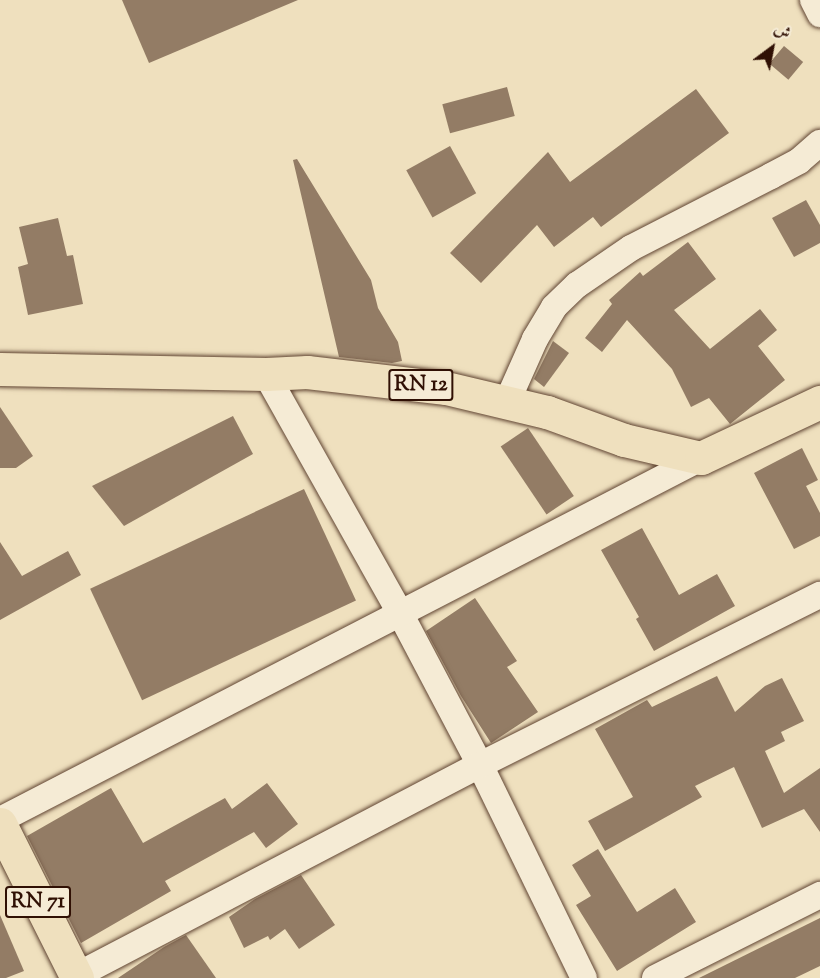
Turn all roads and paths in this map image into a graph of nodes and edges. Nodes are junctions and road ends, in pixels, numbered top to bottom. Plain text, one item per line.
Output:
1 (813, 0) edge
2 (820, 14) edge
3 (820, 143) edge
4 (0, 369) edge
5 (266, 374) junction
6 (507, 402) junction
7 (820, 402) edge
8 (701, 458) junction
9 (820, 595) edge
10 (401, 615) junction
11 (480, 765) junction
12 (0, 822) edge
13 (820, 895) edge
14 (75, 977) edge
15 (584, 978) edge
16 (655, 978) edge

1 - 2 street
3 - 6 street
4 - 5 main road, RN 12
5 - 6 main road, RN 12
5 - 10 street
6 - 8 main road, RN 12
7 - 8 main road
8 - 10 street
9 - 11 street
10 - 11 street
10 - 12 street
11 - 14 street
11 - 15 street
12 - 14 main road, RN 71
13 - 16 street

